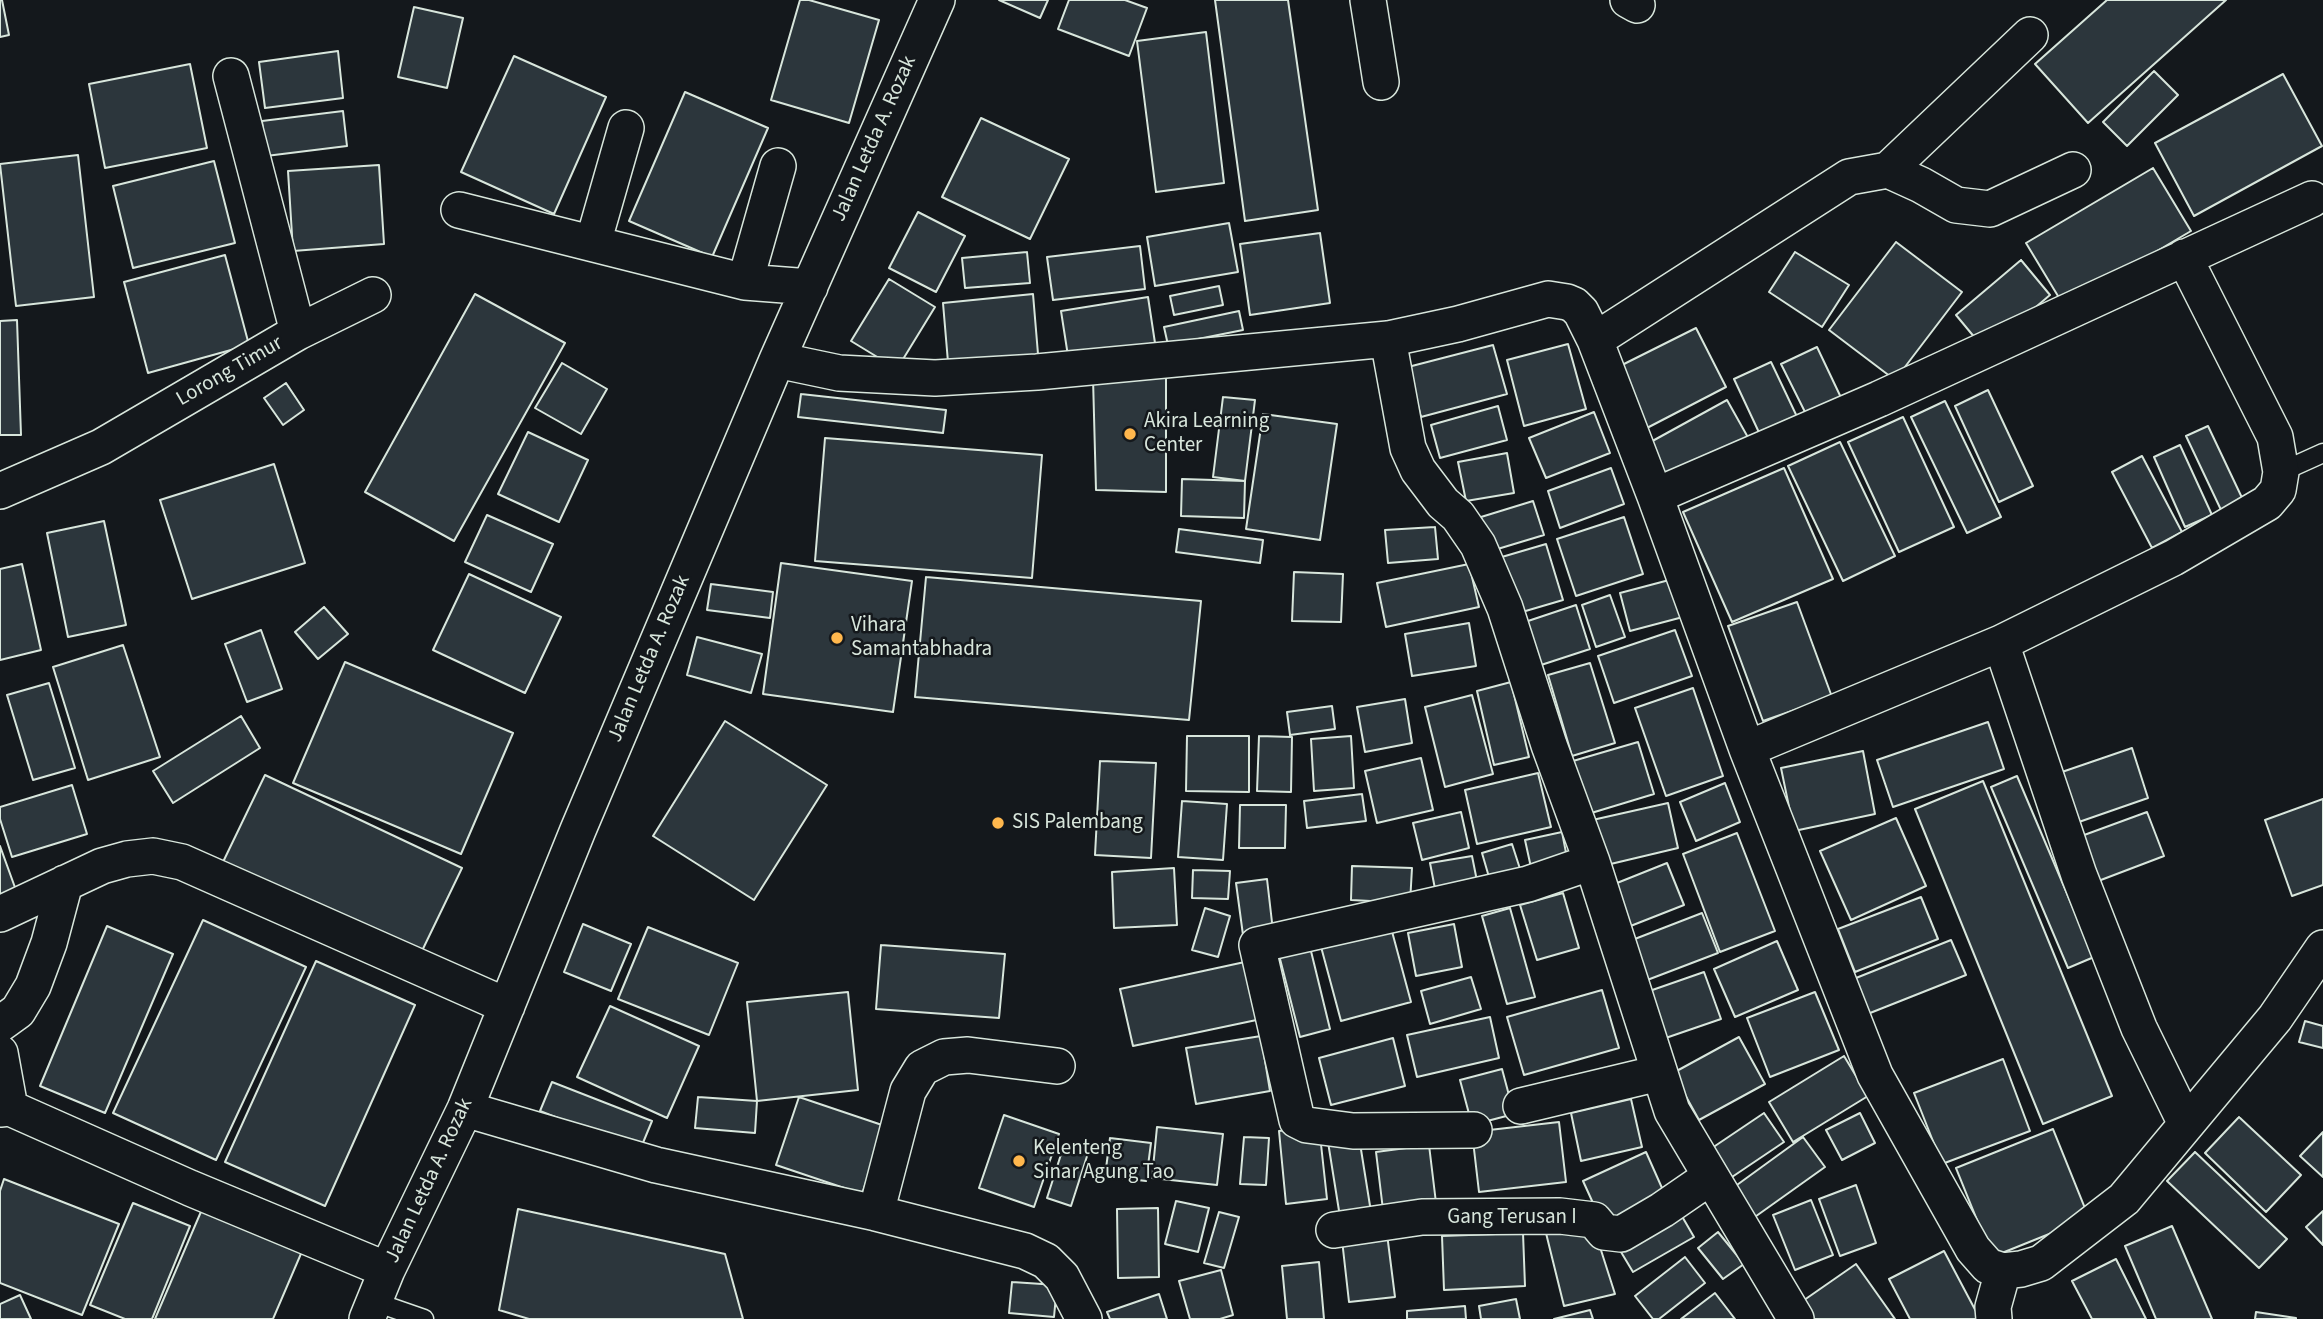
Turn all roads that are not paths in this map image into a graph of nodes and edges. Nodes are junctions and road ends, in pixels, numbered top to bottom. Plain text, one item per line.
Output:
1 (937, 0) edge
2 (1368, 0) edge
3 (2030, 35) dead end
4 (231, 76) dead end
5 (1381, 82) dead end
6 (626, 128) dead end
7 (778, 166) dead end
8 (1888, 170) junction
9 (2073, 170) dead end
10 (2312, 199) dead end
11 (459, 210) dead end
12 (593, 243) junction
13 (2184, 257) junction
14 (745, 282) junction
15 (810, 287) junction
16 (373, 295) dead end
17 (298, 332) junction
18 (1388, 339) junction
19 (1595, 340) junction
20 (776, 360) junction
21 (2323, 453) edge
22 (2281, 472) junction
23 (0, 491) edge
24 (1655, 496) junction
25 (2001, 643) junction
26 (1747, 749) junction
27 (1592, 862) junction
28 (65, 883) junction
29 (0, 914) edge
30 (2323, 948) edge
31 (507, 1006) junction
32 (0, 1024) edge
33 (0, 1053) edge
34 (1057, 1066) dead end
35 (1659, 1073) junction
36 (1521, 1106) dead end
37 (5, 1108) edge
38 (465, 1109) junction
39 (2186, 1124) junction
40 (1474, 1130) dead end
41 (1710, 1177) junction
42 (876, 1213) junction
43 (1334, 1230) dead end
44 (387, 1270) junction
45 (2003, 1271) junction
46 (371, 1311) edge
47 (424, 1319) edge
48 (1084, 1319) edge
49 (1796, 1319) edge
50 (1994, 1319) edge

1 - 15 street, Jalan Letda A. Rozak
2 - 5 street
3 - 8 street
4 - 17 street, Lorong Timur
6 - 12 street
7 - 14 street
8 - 9 street
8 - 19 street
10 - 13 street
11 - 12 street
12 - 14 street
13 - 22 street
13 - 24 street
14 - 15 street
15 - 20 street, Jalan Letda A. Rozak
16 - 17 street
17 - 23 street, Lorong Timur
18 - 19 street
18 - 20 street
18 - 27 street
19 - 24 street
20 - 31 street, Jalan Letda A. Rozak
21 - 22 lane
22 - 25 street
24 - 26 street
25 - 26 street
25 - 39 street
26 - 45 street
27 - 35 street
27 - 40 street
28 - 29 street
28 - 31 street
28 - 32 street
30 - 39 street
31 - 38 street, Jalan Letda A. Rozak
33 - 37 street
34 - 42 street
35 - 36 street
35 - 41 street
37 - 44 street
38 - 42 street
38 - 44 street, Jalan Letda A. Rozak
39 - 45 street
41 - 43 street, Gang Terusan I
41 - 49 street
42 - 48 street
44 - 46 street, Jalan Letda A. Rozak
45 - 50 street
46 - 47 lane

